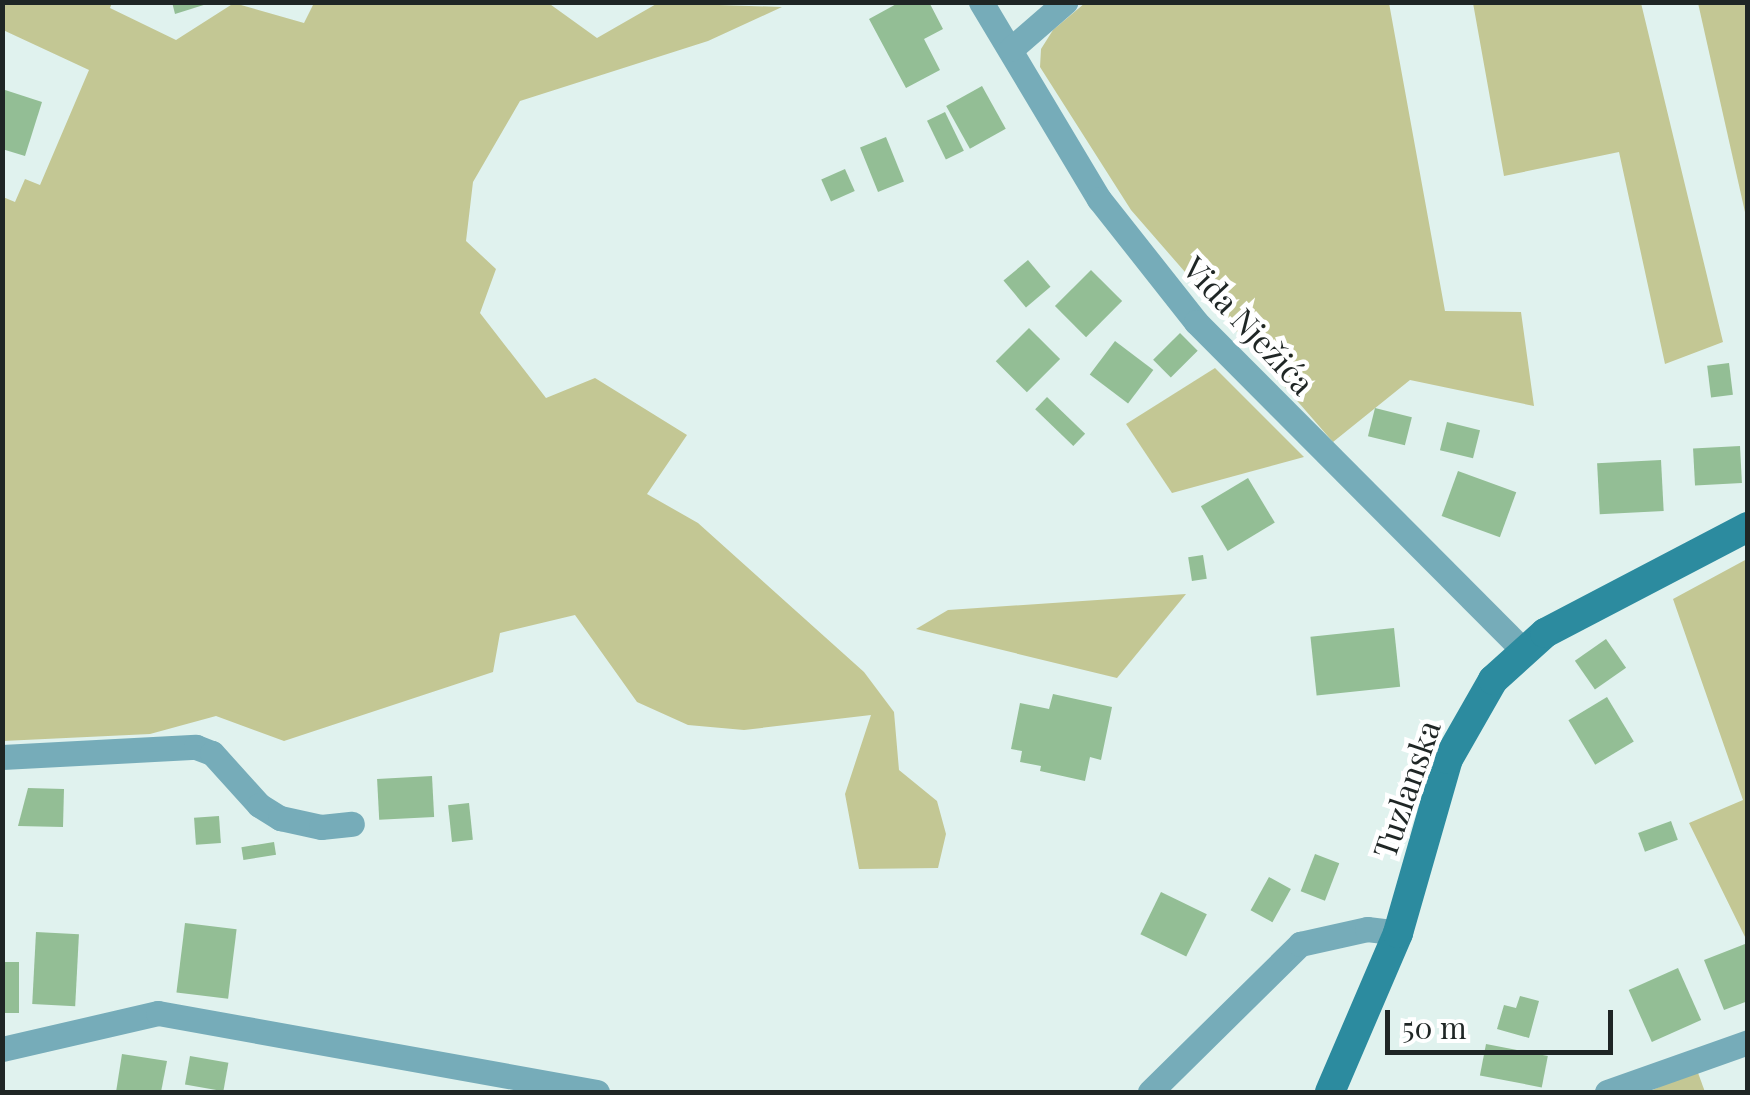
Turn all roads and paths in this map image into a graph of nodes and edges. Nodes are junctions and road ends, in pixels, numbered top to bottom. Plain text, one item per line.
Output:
1 (981, 2) edge
2 (1065, 2) edge
3 (1011, 49) junction
4 (1748, 527) edge
5 (1522, 650) junction
6 (2, 757) edge
7 (352, 824) dead end
8 (1398, 933) junction
9 (1748, 1042) edge
10 (2, 1049) edge
11 (597, 1092) edge
12 (1150, 1092) edge
13 (1330, 1092) edge
14 (1608, 1092) edge

1 - 3 street, Vida Nježića
2 - 3 street
3 - 5 street, Vida Nježića
4 - 5 street, Tuzlanska
5 - 8 street, Tuzlanska
6 - 7 street
8 - 12 street
8 - 13 street, Tuzlanska
9 - 14 street
10 - 11 street

